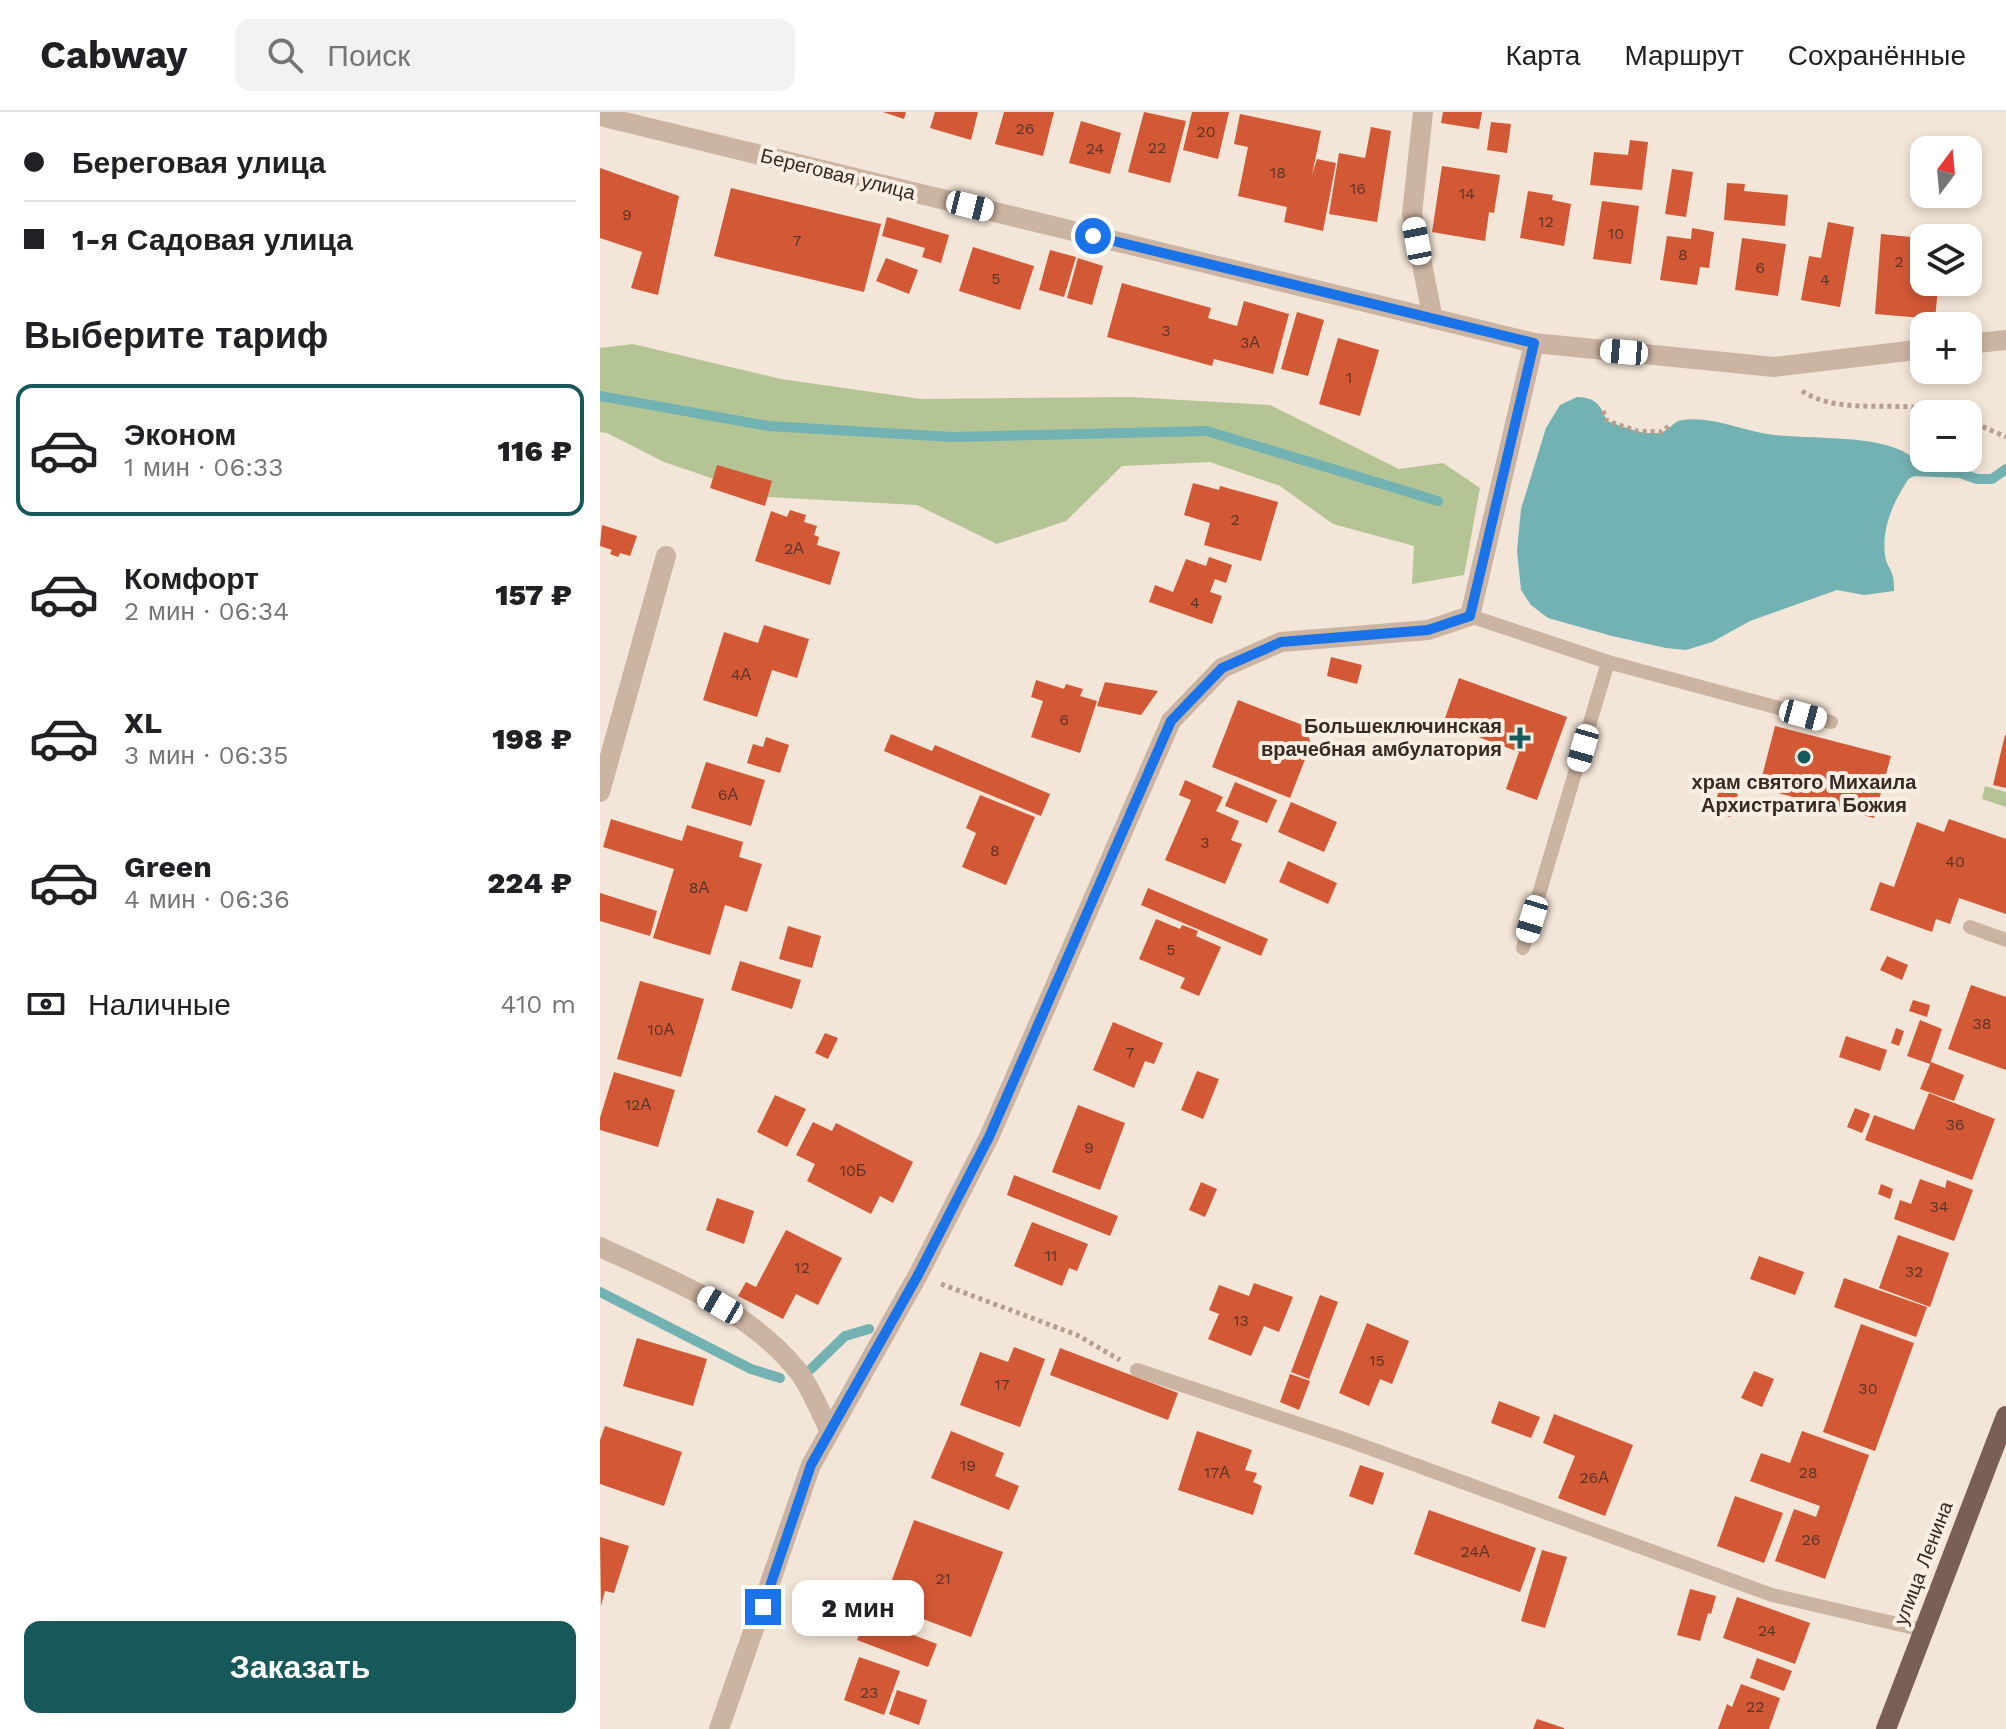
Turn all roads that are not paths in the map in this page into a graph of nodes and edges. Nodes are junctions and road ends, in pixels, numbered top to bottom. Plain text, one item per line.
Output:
1 (1423, 112) edge
2 (600, 116) edge
3 (1433, 319) junction
4 (2006, 340) edge
5 (1534, 343) junction
6 (1982, 343) edge
7 (1910, 351) edge
8 (666, 556) dead end
9 (1470, 616) junction
10 (1608, 662) junction
11 (1831, 722) dead end
12 (600, 792) edge
13 (1970, 927) dead end
14 (2006, 940) edge
15 (1523, 948) dead end
16 (600, 1247) edge
17 (1137, 1370) road end
18 (2006, 1416) edge
19 (830, 1431) junction
20 (1923, 1630) junction
21 (719, 1729) edge
22 (1886, 1729) edge

1 - 3 street
2 - 3 street, Береговая улица
3 - 5 street, Береговая улица
4 - 6 street
5 - 7 street, Береговая улица
5 - 9 street
8 - 12 street
9 - 10 lane
9 - 19 street
10 - 11 lane
10 - 15 lane
13 - 14 lane
16 - 19 street
17 - 20 lane
18 - 20 main road, улица Ленина
19 - 21 street
20 - 22 main road, улица Ленина

